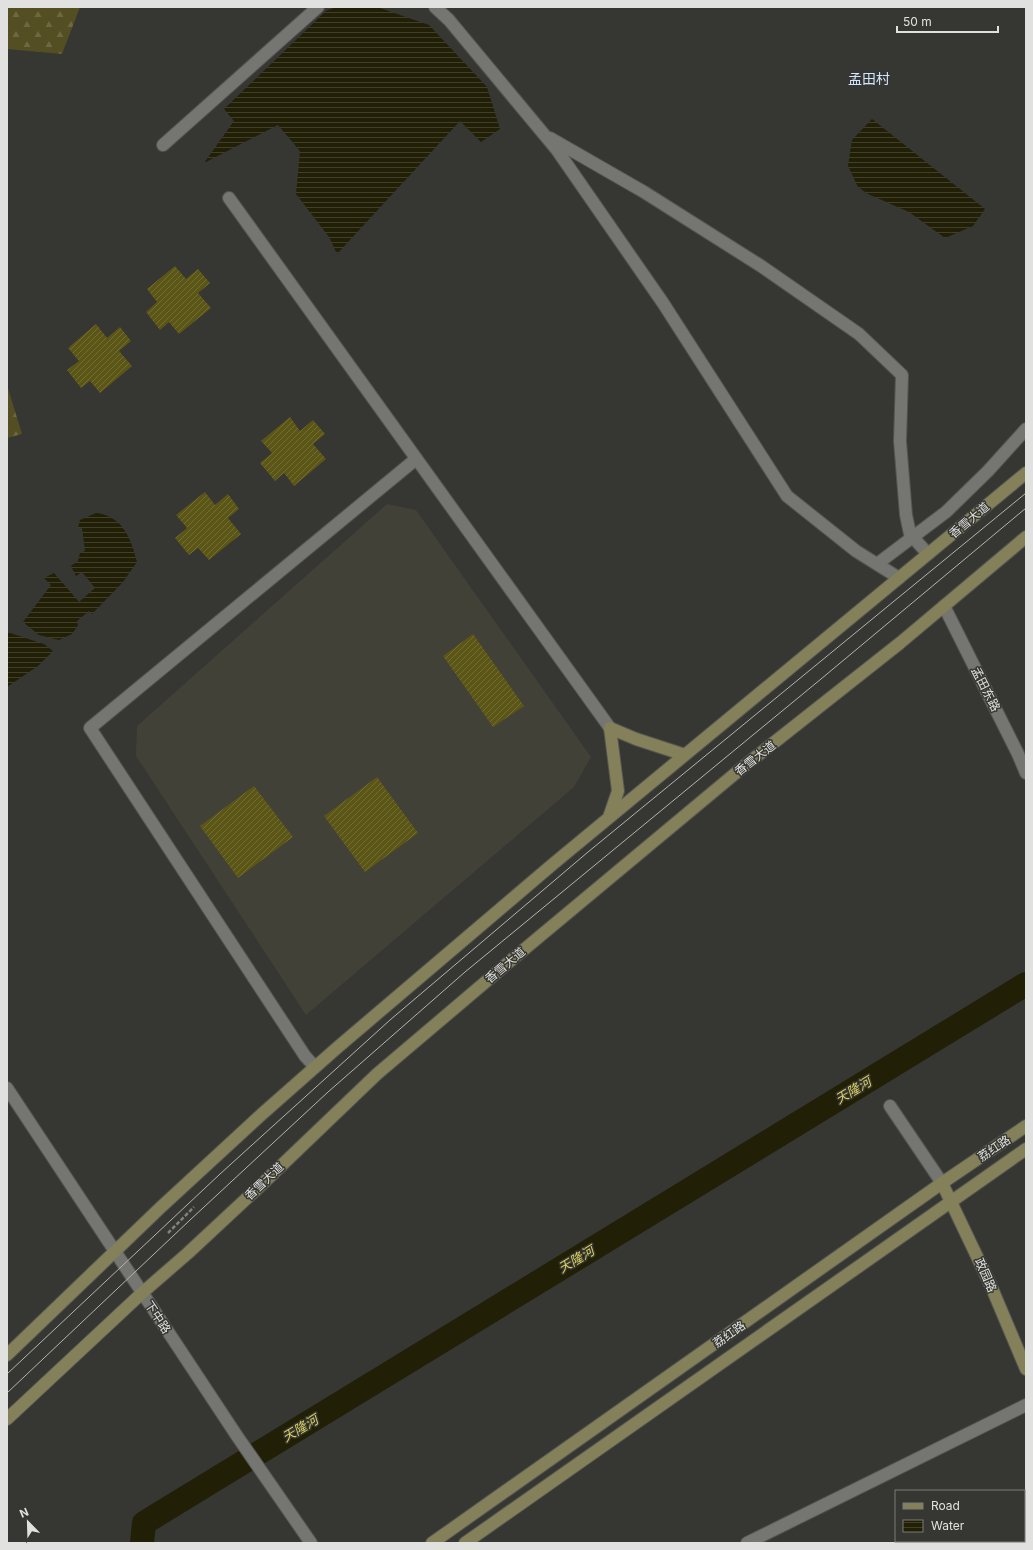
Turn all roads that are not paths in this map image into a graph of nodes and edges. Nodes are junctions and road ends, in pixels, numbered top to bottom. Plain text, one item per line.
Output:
1 (318, 7) edge
2 (436, 7) edge
3 (544, 135) junction
4 (163, 145) dead end
5 (230, 198) dead end
6 (1026, 429) edge
7 (416, 459) junction
8 (1026, 473) edge
9 (912, 537) junction
10 (1026, 537) edge
11 (928, 554) junction
12 (877, 564) junction
13 (899, 578) junction
14 (944, 606) junction
15 (610, 728) junction
16 (685, 755) junction
17 (1026, 773) edge
18 (609, 817) junction
19 (315, 1067) junction
20 (7, 1088) edge
21 (890, 1106) dead end
22 (1026, 1126) edge
23 (1026, 1150) edge
24 (942, 1183) junction
25 (952, 1202) junction
26 (114, 1252) junction
27 (142, 1293) junction
28 (7, 1355) edge
29 (1026, 1369) edge
30 (1026, 1406) edge
31 (7, 1419) edge
32 (311, 1543) edge
33 (432, 1543) edge
34 (465, 1543) edge
35 (747, 1543) edge

1 - 4 street
2 - 3 street
3 - 9 street
3 - 12 street
5 - 7 street
6 - 9 street
7 - 15 street
7 - 19 street
8 - 11 main road, 香雪大道
9 - 11 street
9 - 12 street
10 - 14 main road, 香雪大道
11 - 13 main road, 香雪大道
12 - 13 street
13 - 16 main road, 香雪大道
14 - 17 street, 孟田东路
14 - 27 main road, 香雪大道
15 - 16 main road
15 - 18 main road
16 - 18 main road, 香雪大道
18 - 19 main road, 香雪大道
19 - 26 main road, 香雪大道
20 - 26 street, 下中路
21 - 24 street
22 - 24 main road, 荔红路
23 - 25 main road, 荔红路
24 - 25 main road, 政园路
24 - 33 main road, 荔红路
25 - 29 main road, 政园路
25 - 34 main road, 荔红路
26 - 27 street, 下中路
26 - 28 main road, 香雪大道
27 - 31 main road, 香雪大道
27 - 32 street, 下中路
30 - 35 street

